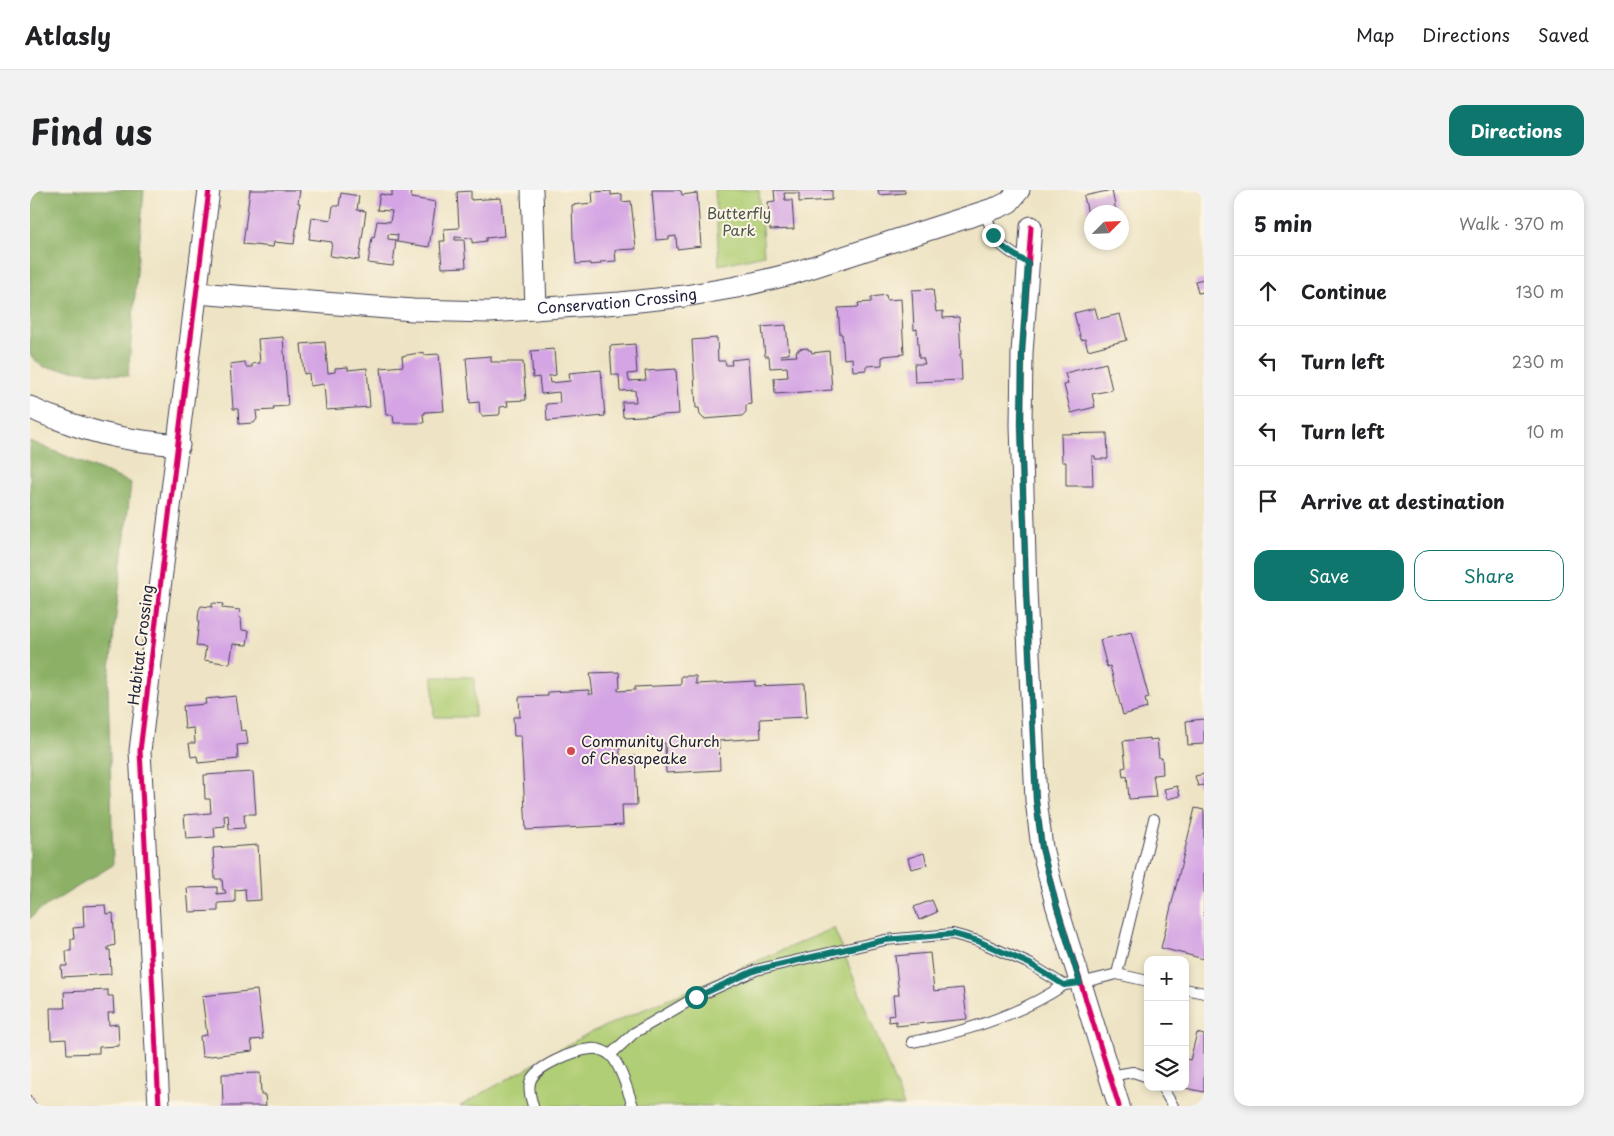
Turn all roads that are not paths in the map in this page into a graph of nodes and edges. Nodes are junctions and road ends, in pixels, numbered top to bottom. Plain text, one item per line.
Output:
1 (209, 190) edge
2 (532, 190) edge
3 (1019, 190) edge
4 (985, 212) junction
5 (1031, 227) dead end
6 (1028, 263) junction
7 (197, 293) junction
8 (536, 309) junction
9 (30, 407) edge
10 (179, 445) junction
11 (1154, 819) dead end
12 (1117, 974) junction
13 (1144, 980) edge
14 (1072, 984) junction
15 (1189, 990) edge
16 (1204, 993) edge
17 (912, 1042) dead end
18 (610, 1055) junction
19 (1144, 1075) edge
20 (1109, 1076) junction
21 (1164, 1091) edge
22 (159, 1106) edge
23 (533, 1106) edge
24 (632, 1106) edge
25 (1119, 1106) edge
26 (1173, 1106) edge

1 - 7 street, Habitat Crossing
2 - 8 street
3 - 4 street, Conservation Crossing
4 - 6 lane
4 - 8 street, Conservation Crossing
5 - 6 street
6 - 14 street
7 - 8 street, Conservation Crossing
7 - 10 street, Habitat Crossing
9 - 10 street
10 - 22 street, Habitat Crossing
11 - 12 lane
12 - 13 lane
12 - 14 lane
14 - 17 lane
14 - 18 lane
14 - 20 street
15 - 16 lane
18 - 23 lane
18 - 24 lane
19 - 20 lane
20 - 25 street
21 - 26 lane

